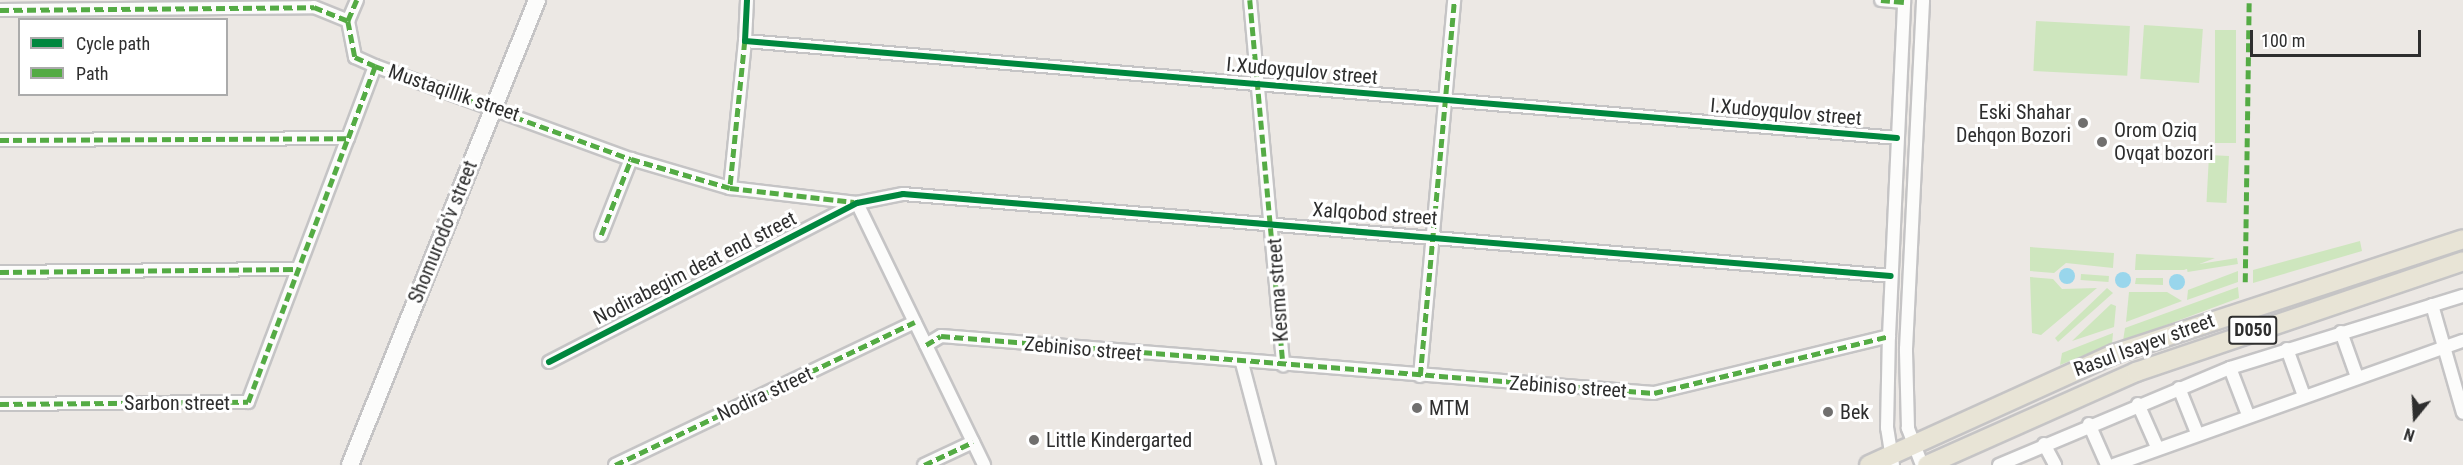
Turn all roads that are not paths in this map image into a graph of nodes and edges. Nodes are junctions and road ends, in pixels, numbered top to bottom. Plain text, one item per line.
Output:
1 (357, 0) edge
2 (537, 0) edge
3 (747, 0) edge
4 (1250, 0) edge
5 (1454, 0) edge
6 (1881, 0) edge
7 (1923, 0) edge
8 (1904, 1) edge
9 (0, 10) edge
10 (348, 21) junction
11 (745, 41) junction
12 (375, 66) junction
13 (1262, 83) junction
14 (1443, 99) junction
15 (494, 105) junction
16 (348, 138) junction
17 (1897, 138) junction
18 (0, 140) edge
19 (631, 159) junction
20 (730, 188) junction
21 (857, 203) junction
22 (1273, 223) junction
23 (601, 235) dead end
24 (1432, 235) junction
25 (2463, 239) edge
26 (2463, 261) edge
27 (298, 269) junction
28 (0, 272) edge
29 (1890, 276) junction
30 (2463, 296) edge
31 (2432, 305) junction
32 (915, 322) junction
33 (2341, 332) junction
34 (1906, 333) junction
35 (1889, 335) junction
36 (2463, 341) edge
37 (926, 345) junction
38 (2444, 347) junction
39 (2287, 349) junction
40 (549, 362) dead end
41 (1242, 363) junction
42 (1283, 366) junction
43 (2230, 368) junction
44 (1420, 376) junction
45 (2357, 378) junction
46 (2179, 388) junction
47 (2304, 396) junction
48 (0, 404) edge
49 (2138, 404) junction
50 (2463, 413) edge
51 (2248, 415) junction
52 (2089, 424) junction
53 (2197, 433) junction
54 (973, 442) junction
55 (2044, 444) junction
56 (1912, 445) junction
57 (2157, 447) junction
58 (1892, 460) edge
59 (350, 465) edge
60 (615, 465) edge
61 (924, 465) edge
62 (984, 465) edge
63 (1269, 465) edge
64 (1869, 465) edge
65 (1922, 465) edge
66 (1927, 465) edge
67 (2000, 465) edge
68 (2055, 465) edge
69 (2107, 465) edge
70 (2114, 465) edge

1 - 10 street
2 - 15 street, Shomurodo'v street
3 - 11 street
4 - 13 street, Kesma street
5 - 14 street
6 - 8 street
7 - 34 street
8 - 17 street
9 - 10 street
10 - 12 street
11 - 13 street, I.Хudoyqulov street
11 - 20 street
12 - 15 street, Mustaqillik street
12 - 16 street, Mustaqillik street
13 - 14 street, I.Хudoyqulov street
13 - 22 street, Kesma street
14 - 17 street, I.Хudoyqulov street
14 - 24 street
15 - 19 street, Mustaqillik street
15 - 59 street, Shomurodo'v street
16 - 18 street
16 - 27 street, Sarbon street
17 - 29 street
19 - 20 street, Mustaqillik street
19 - 23 street
20 - 21 street, Mustaqillik street
21 - 22 street, Хalqobod street
21 - 32 street
21 - 40 street, Nodirabegim deat end street
22 - 24 street, Хalqobod street
22 - 42 street, Kesma street
24 - 29 street, Хalqobod street
24 - 44 street
25 - 56 main road, Rasul Isayev street / D050
26 - 66 main road, Rasul Isayev street / D050
27 - 28 street
27 - 48 street, Sarbon street
29 - 35 street
30 - 31 street
31 - 33 street
31 - 38 street
32 - 37 street
32 - 60 street, Nodira street
33 - 39 street
33 - 45 street
34 - 35 street, Zebiniso street
34 - 56 street
35 - 44 street, Zebiniso street
35 - 58 street
36 - 38 street
37 - 41 street, Zebiniso street
37 - 54 street
38 - 45 street
38 - 50 street
39 - 43 street
39 - 47 street
41 - 42 street, Zebiniso street
41 - 63 street
42 - 44 street, Zebiniso street
43 - 46 street
43 - 51 street
45 - 47 street
46 - 49 street
46 - 53 street
47 - 51 street
49 - 52 street
49 - 57 street
51 - 53 street
52 - 55 street
52 - 69 street
53 - 57 street
54 - 61 street
54 - 62 street
55 - 67 street
55 - 68 street
56 - 58 main road, Rasul Isayev street / D050
56 - 65 street
57 - 70 street
58 - 64 main road, Rasul Isayev street / D050

